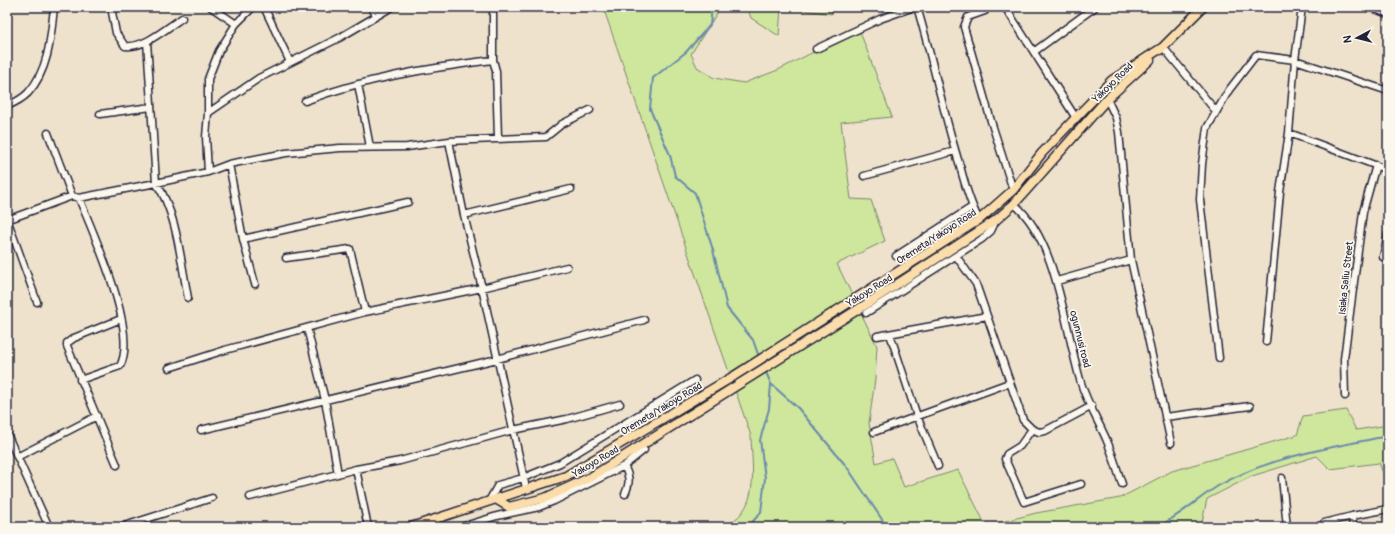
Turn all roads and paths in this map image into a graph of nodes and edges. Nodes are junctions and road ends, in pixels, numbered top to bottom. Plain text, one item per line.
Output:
1 (54, 7) edge
2 (111, 7) edge
3 (211, 7) edge
4 (253, 7) edge
5 (264, 7) edge
6 (371, 7) edge
7 (392, 7) edge
8 (493, 7) edge
9 (914, 7) edge
10 (918, 7) edge
11 (1005, 7) edge
12 (1095, 7) edge
13 (1203, 7) edge
14 (1302, 7) edge
15 (1370, 7) edge
16 (985, 11) dead end
17 (1388, 14) edge
18 (377, 16) junction
19 (182, 18) dead end
20 (236, 24) junction
21 (147, 41) junction
22 (1163, 48) junction
23 (816, 49) dead end
24 (1034, 51) junction
25 (493, 60) junction
26 (1295, 60) junction
27 (290, 62) junction
28 (358, 84) junction
29 (1388, 91) edge
30 (1107, 99) junction
31 (305, 100) dead end
32 (7, 106) edge
33 (151, 107) junction
34 (590, 110) dead end
35 (1216, 110) junction
36 (208, 113) junction
37 (100, 114) dead end
38 (1076, 118) junction
39 (48, 133) dead end
40 (1289, 133) junction
41 (498, 138) junction
42 (449, 141) junction
43 (370, 147) junction
44 (955, 151) junction
45 (229, 164) junction
46 (1376, 165) junction
47 (1388, 170) edge
48 (208, 172) junction
49 (864, 176) dead end
50 (156, 183) junction
51 (571, 189) dead end
52 (1013, 190) junction
53 (72, 196) junction
54 (79, 198) junction
55 (408, 202) dead end
56 (1014, 204) junction
57 (972, 207) junction
58 (464, 215) junction
59 (7, 219) edge
60 (979, 220) junction
61 (996, 220) junction
62 (1388, 234) edge
63 (243, 240) junction
64 (896, 256) dead end
65 (956, 256) junction
66 (286, 258) dead end
67 (1388, 259) edge
68 (1131, 260) junction
69 (567, 267) dead end
70 (1057, 281) junction
71 (255, 284) dead end
72 (482, 288) junction
73 (188, 298) dead end
74 (37, 302) dead end
75 (365, 312) junction
76 (866, 312) dead end
77 (987, 316) junction
78 (121, 319) junction
79 (644, 320) dead end
80 (307, 328) junction
81 (890, 334) junction
82 (877, 336) dead end
83 (1266, 342) dead end
84 (1219, 358) dead end
85 (497, 359) junction
86 (169, 368) dead end
87 (80, 380) junction
88 (695, 380) dead end
89 (1009, 383) junction
90 (1345, 396) dead end
91 (325, 400) junction
92 (620, 404) dead end
93 (1092, 406) junction
94 (1250, 406) dead end
95 (97, 416) junction
96 (917, 416) junction
97 (1165, 417) junction
98 (1032, 429) junction
99 (201, 430) dead end
100 (513, 430) junction
101 (874, 432) dead end
102 (7, 434) edge
103 (1171, 443) dead end
104 (644, 450) dead end
105 (17, 457) junction
106 (117, 465) dead end
107 (624, 466) junction
108 (938, 466) dead end
109 (356, 469) junction
110 (338, 474) junction
111 (523, 478) junction
112 (1282, 478) dead end
113 (1081, 484) dead end
114 (1122, 484) dead end
115 (526, 488) junction
116 (625, 494) dead end
117 (250, 497) dead end
118 (212, 498) dead end
119 (493, 500) junction
120 (1388, 509) edge
121 (1352, 516) junction
122 (1324, 523) dead end
123 (50, 527) edge
124 (121, 527) edge
125 (368, 527) edge
126 (411, 527) edge
127 (461, 527) edge
128 (1287, 527) edge
129 (1353, 527) edge

1 - 32 street
2 - 21 street
3 - 20 street
4 - 20 street
5 - 27 street
6 - 18 street
7 - 18 street
8 - 25 street
9 - 23 street
10 - 44 street
11 - 24 street
12 - 24 street
13 - 22 main road
14 - 26 street
15 - 17 street
16 - 52 street
18 - 27 street
19 - 21 street
20 - 36 street
21 - 33 street
22 - 30 main road, Yakoyo Road
22 - 35 street
22 - 38 main road, Oremeta/Yakoyo Road
24 - 38 street
25 - 28 street
25 - 41 street
26 - 29 street
26 - 35 street
26 - 40 street
27 - 36 street
28 - 31 street
28 - 43 street
30 - 56 main road, Yakoyo Road
30 - 68 street
33 - 37 street
33 - 50 street
34 - 41 street
35 - 84 street
36 - 48 street
38 - 52 main road, Oremeta/Yakoyo Road
39 - 53 street
40 - 46 street
40 - 83 street
41 - 42 street
42 - 43 street
42 - 58 street
43 - 45 street
44 - 49 street
44 - 57 street
45 - 48 street
45 - 63 street
46 - 47 street
46 - 90 street, Isiaka Saliu Street
48 - 50 street
50 - 54 street
50 - 73 street
51 - 58 street
52 - 60 main road, Oremeta/Yakoyo Road
53 - 54 street
53 - 59 street
54 - 78 street
55 - 63 street
56 - 61 main road, Yakoyo Road
56 - 70 street, ogunnusi road
57 - 60 street
57 - 64 street
58 - 72 street
59 - 74 street
60 - 115 main road, Oremeta/Yakoyo Road
61 - 65 street
61 - 119 main road, Yakoyo Road
62 - 67 street
63 - 71 street
65 - 76 street
65 - 77 street
66 - 75 street
68 - 70 street
68 - 97 street
69 - 72 street
70 - 93 street, ogunnusi road
72 - 75 street
72 - 85 street
75 - 80 street
77 - 81 street
77 - 89 street
78 - 87 street
78 - 87 street
79 - 85 street
80 - 86 street
80 - 91 street
81 - 82 street
81 - 96 street
85 - 91 street
85 - 100 street
87 - 95 street
88 - 111 street
89 - 96 street
89 - 98 street
91 - 99 street
91 - 110 street
92 - 100 street
93 - 98 street
93 - 114 street, ogunnusi road
94 - 97 street
95 - 105 street
95 - 106 street
96 - 101 street
96 - 108 street
97 - 103 street
98 - 113 street
100 - 109 street
100 - 111 street
102 - 105 street
104 - 107 street
105 - 123 street
107 - 116 street
107 - 127 street
109 - 110 street
109 - 125 street
110 - 117 street
111 - 115 street
111 - 119 street
112 - 128 street
115 - 119 main road, Oremeta/Yakoyo Road
118 - 124 street
119 - 126 main road, Oremeta/Yakoyo Road
120 - 121 street
121 - 122 street
121 - 129 street

